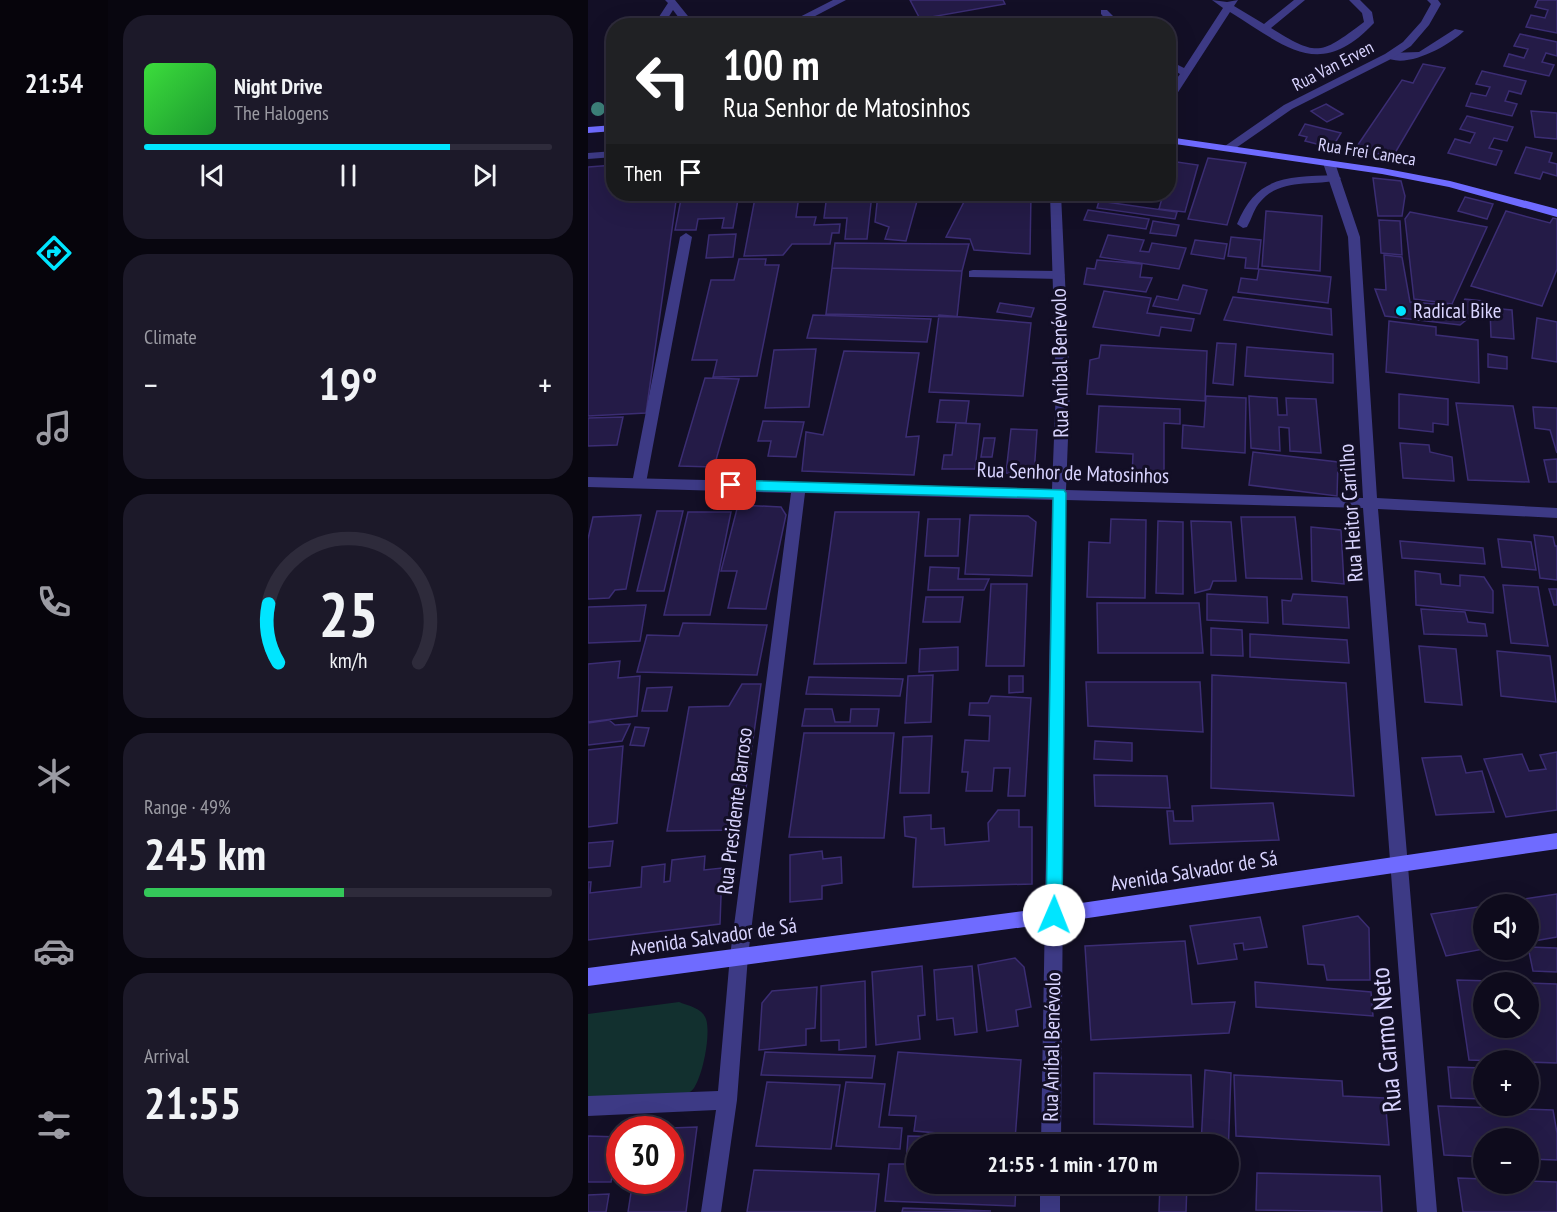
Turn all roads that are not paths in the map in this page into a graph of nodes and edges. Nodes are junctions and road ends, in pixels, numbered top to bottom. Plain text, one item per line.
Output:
1 (841, 0) edge
2 (1217, 0) edge
3 (1300, 0) edge
4 (1354, 0) edge
5 (1432, 0) edge
6 (671, 2) edge
7 (1231, 3) edge
8 (1104, 12) dead end
9 (662, 18) edge
10 (684, 18) edge
11 (804, 18) edge
12 (1110, 18) edge
13 (1265, 28) junction
14 (1459, 31) dead end
15 (1389, 56) junction
16 (1176, 67) edge
17 (1186, 73) junction
18 (1176, 88) edge
19 (606, 129) edge
20 (588, 130) edge
21 (1176, 141) edge
22 (1229, 148) junction
23 (606, 155) edge
24 (588, 156) edge
25 (1329, 164) junction
26 (1335, 178) junction
27 (1056, 201) edge
28 (1557, 213) edge
29 (1243, 224) dead end
30 (686, 237) dead end
31 (974, 274) dead end
32 (1059, 275) junction
33 (588, 482) edge
34 (639, 483) junction
35 (799, 487) junction
36 (1059, 493) junction
37 (1370, 503) junction
38 (1557, 513) edge
39 (1557, 841) edge
40 (1400, 863) junction
41 (1054, 915) junction
42 (740, 956) junction
43 (588, 977) edge
44 (727, 1100) junction
45 (588, 1106) edge
46 (1051, 1134) edge
47 (1050, 1194) edge
48 (711, 1212) edge
49 (1050, 1212) edge
50 (1427, 1212) edge

1 - 11 street
2 - 7 street
3 - 13 street
4 - 13 street
5 - 15 street, Rua Van Erven
6 - 9 street
6 - 10 street
7 - 13 street
7 - 17 street
8 - 12 street
14 - 15 street
15 - 22 street, Rua Van Erven
16 - 17 street
17 - 18 street
19 - 20 main road
21 - 22 main road, Rua Frei Caneca
22 - 25 main road, Rua Frei Caneca
23 - 24 street
25 - 26 street, Rua Heitor Carrilho
25 - 28 main road, Rua Frei Caneca
26 - 29 street
26 - 37 street, Rua Heitor Carrilho
27 - 32 street, Rua Aníbal Benévolo
30 - 34 street
31 - 32 street
32 - 36 street, Rua Aníbal Benévolo
33 - 34 street, Rua Senhor de Matosinhos
34 - 35 street, Rua Senhor de Matosinhos
35 - 36 street, Rua Senhor de Matosinhos
35 - 42 street, Rua Presidente Barroso
36 - 37 street, Rua Senhor de Matosinhos
36 - 41 street, Rua Aníbal Benévolo
37 - 38 street, Rua Senhor de Matosinhos
37 - 40 street, Rua Heitor Carrilho
39 - 40 main road, Avenida Salvador de Sá
40 - 41 main road, Avenida Salvador de Sá
40 - 50 street, Rua Carmo Neto
41 - 42 main road, Avenida Salvador de Sá
41 - 46 street, Rua Aníbal Benévolo
42 - 43 main road, Avenida Salvador de Sá
42 - 44 street, Rua Presidente Barroso
44 - 45 street
44 - 48 street, Rua Presidente Barroso
47 - 49 street

